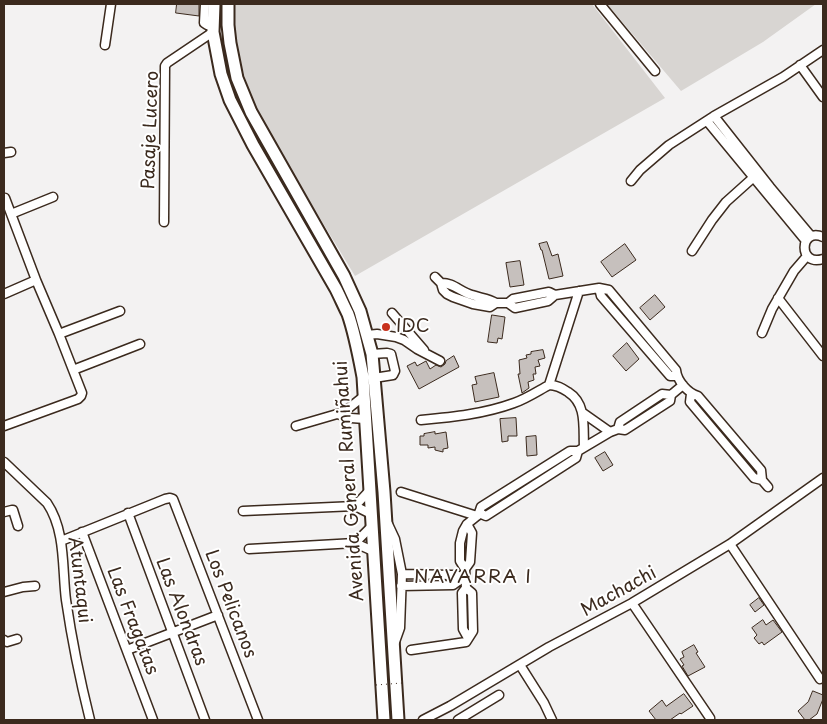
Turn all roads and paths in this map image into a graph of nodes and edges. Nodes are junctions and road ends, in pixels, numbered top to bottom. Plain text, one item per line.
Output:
1 (111, 4) edge
2 (205, 4) edge
3 (214, 4) edge
4 (228, 4) edge
5 (600, 4) edge
6 (213, 29) junction
7 (105, 46) dead end
8 (823, 50) edge
9 (800, 65) junction
10 (655, 71) dead end
11 (823, 97) edge
12 (710, 118) junction
13 (756, 175) junction
14 (632, 181) dead end
15 (53, 197) dead end
16 (5, 198) dead end
17 (11, 214) junction
18 (164, 222) dead end
19 (823, 236) edge
20 (808, 239) junction
21 (692, 250) dead end
22 (808, 256) junction
23 (823, 259) edge
24 (36, 280) junction
25 (438, 280) dead end
26 (578, 291) junction
27 (4, 294) edge
28 (778, 298) junction
29 (120, 311) dead end
30 (392, 314) dead end
31 (762, 333) dead end
32 (59, 334) junction
33 (367, 335) junction
34 (140, 344) dead end
35 (372, 354) junction
36 (427, 354) junction
37 (823, 356) edge
38 (440, 360) dead end
39 (73, 370) junction
40 (374, 378) junction
41 (549, 385) junction
42 (683, 385) junction
43 (364, 396) junction
44 (583, 413) junction
45 (337, 414) junction
46 (365, 419) junction
47 (421, 420) dead end
48 (4, 426) edge
49 (296, 426) dead end
50 (614, 431) junction
51 (581, 449) junction
52 (4, 462) edge
53 (823, 478) edge
54 (765, 483) dead end
55 (370, 490) junction
56 (401, 492) dead end
57 (355, 506) junction
58 (243, 511) dead end
59 (4, 512) edge
60 (128, 513) junction
61 (478, 515) junction
62 (372, 520) junction
63 (386, 521) junction
64 (18, 526) dead end
65 (82, 532) junction
66 (61, 541) junction
67 (355, 543) junction
68 (730, 544) junction
69 (249, 549) dead end
70 (374, 551) junction
71 (465, 573) junction
72 (402, 574) junction
73 (34, 586) dead end
74 (401, 586) junction
75 (4, 592) edge
76 (632, 603) junction
77 (218, 615) junction
78 (172, 632) junction
79 (17, 639) dead end
80 (4, 640) edge
81 (394, 646) junction
82 (127, 650) junction
83 (411, 650) dead end
84 (520, 665) junction
85 (820, 679) dead end
86 (402, 683) dead end
87 (376, 685) dead end
88 (499, 695) dead end
89 (450, 706) junction
90 (710, 718) dead end
91 (90, 720) edge
92 (153, 720) edge
93 (206, 720) edge
94 (258, 720) edge
95 (384, 720) edge
96 (398, 720) edge
97 (423, 720) edge
98 (457, 720) edge
99 (552, 720) edge

1 - 7 street
2 - 6 street
3 - 6 highway, Avenida General Rumiñahui
4 - 33 highway, Avenida General Rumiñahui
5 - 10 street
6 - 18 street, Pasaje Lucero
6 - 43 highway, Avenida General Rumiñahui
8 - 9 street
9 - 11 street
9 - 12 street
12 - 13 street
12 - 14 street
13 - 20 street
13 - 21 street
15 - 17 street
16 - 17 street
17 - 24 street
19 - 20 street
20 - 22 street
22 - 23 street
22 - 28 street
24 - 27 street
24 - 32 street
25 - 26 street
26 - 41 street
26 - 42 street
28 - 31 street
28 - 37 street
29 - 32 street
30 - 36 street
32 - 39 street
33 - 35 highway, Avenida General Rumiñahui
33 - 36 street
34 - 39 street
35 - 40 highway, Avenida General Rumiñahui
35 - 40 street
36 - 38 street
39 - 48 street
40 - 63 highway, Avenida General Rumiñahui
41 - 44 street
41 - 47 street
42 - 50 street
42 - 54 street
43 - 45 street
43 - 46 highway, Avenida General Rumiñahui
44 - 50 street
44 - 51 street
45 - 46 street
45 - 49 street
46 - 55 highway, Avenida General Rumiñahui
50 - 51 street
51 - 61 street
52 - 66 street, Atuntaqui
53 - 68 street, Machachi
55 - 57 street
55 - 62 highway, Avenida General Rumiñahui
56 - 61 street
57 - 58 street
57 - 62 street
59 - 64 street
60 - 65 street
60 - 77 street, Los Pelicanos
60 - 78 street, Las Alondras
61 - 71 street
62 - 67 street
62 - 70 highway, Avenida General Rumiñahui
63 - 72 street
63 - 81 highway, Avenida General Rumiñahui
65 - 66 street
65 - 82 street, Las Fragatas
66 - 91 street, Atuntaqui
67 - 69 street
67 - 70 street
68 - 76 street, Machachi
68 - 85 street
70 - 95 highway, Avenida General Rumiñahui
71 - 72 street
71 - 74 street
71 - 83 street
72 - 74 street
73 - 75 street
74 - 81 street
76 - 84 street, Machachi
76 - 90 street
77 - 78 street
77 - 94 street, Los Pelicanos
78 - 82 street
78 - 93 street, Las Alondras
79 - 80 street
81 - 96 highway, Avenida General Rumiñahui
82 - 92 street, Las Fragatas
84 - 89 street, Machachi
84 - 99 street
86 - 87 path, bridge
88 - 98 street
89 - 97 street, Machachi
89 - 98 street

